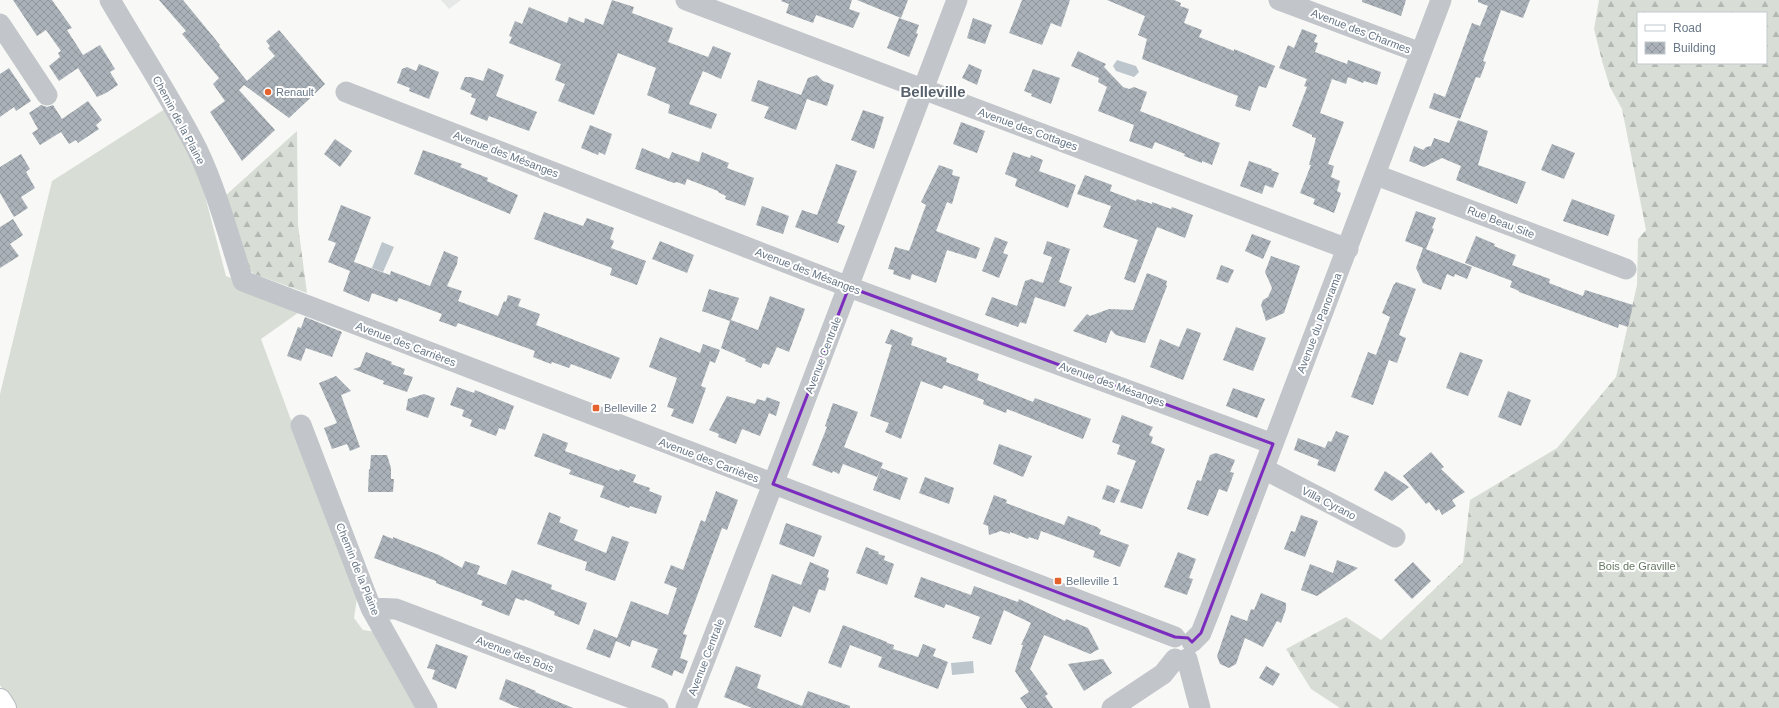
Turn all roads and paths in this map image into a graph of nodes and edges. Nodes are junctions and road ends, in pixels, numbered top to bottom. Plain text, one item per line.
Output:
1 (686, 0) edge
2 (957, 0) edge
3 (1279, 0) edge
4 (1441, 0) edge
5 (114, 4) edge
6 (0, 24) edge
7 (1420, 54) junction
8 (922, 90) junction
9 (346, 92) dead end
10 (47, 95) dead end
11 (1376, 175) junction
12 (1348, 249) junction
13 (1626, 269) dead end
14 (243, 281) joint
15 (849, 287) junction
16 (301, 425) dead end
17 (1273, 444) junction
18 (1264, 469) junction
19 (773, 484) junction
20 (1395, 537) dead end
21 (371, 608) junction
22 (1182, 650) junction
23 (0, 700) edge
24 (5, 708) edge
25 (427, 708) edge
26 (658, 708) edge
27 (686, 708) edge
28 (1112, 708) edge
29 (1200, 708) edge

1 - 8 street, Avenue des Cottages
2 - 8 street, Avenue Centrale
3 - 7 street, Avenue des Charmes
4 - 7 street, Avenue du Panorama
5 - 14 street, Chemin de la Plaine
6 - 10 street
7 - 11 street, Avenue du Panorama
8 - 12 street, Avenue des Cottages
8 - 15 street, Avenue Centrale
9 - 15 street, Avenue des Mésanges
11 - 12 street, Avenue du Panorama
11 - 13 street, Rue Beau Site
12 - 17 street, Avenue du Panorama
14 - 19 street, Avenue des Carrières
15 - 17 street, Avenue des Mésanges
15 - 19 street, Avenue Centrale
16 - 21 street, Chemin de la Plaine
17 - 18 street, Avenue du Panorama
18 - 20 street, Villa Cyrano
18 - 22 street, Avenue du Panorama
19 - 22 street, Avenue des Carrières
19 - 27 street, Avenue Centrale
21 - 25 street, Chemin de la Plaine
21 - 26 street, Avenue des Bois
22 - 28 street, Avenue du Panorama
22 - 29 street
23 - 24 street

